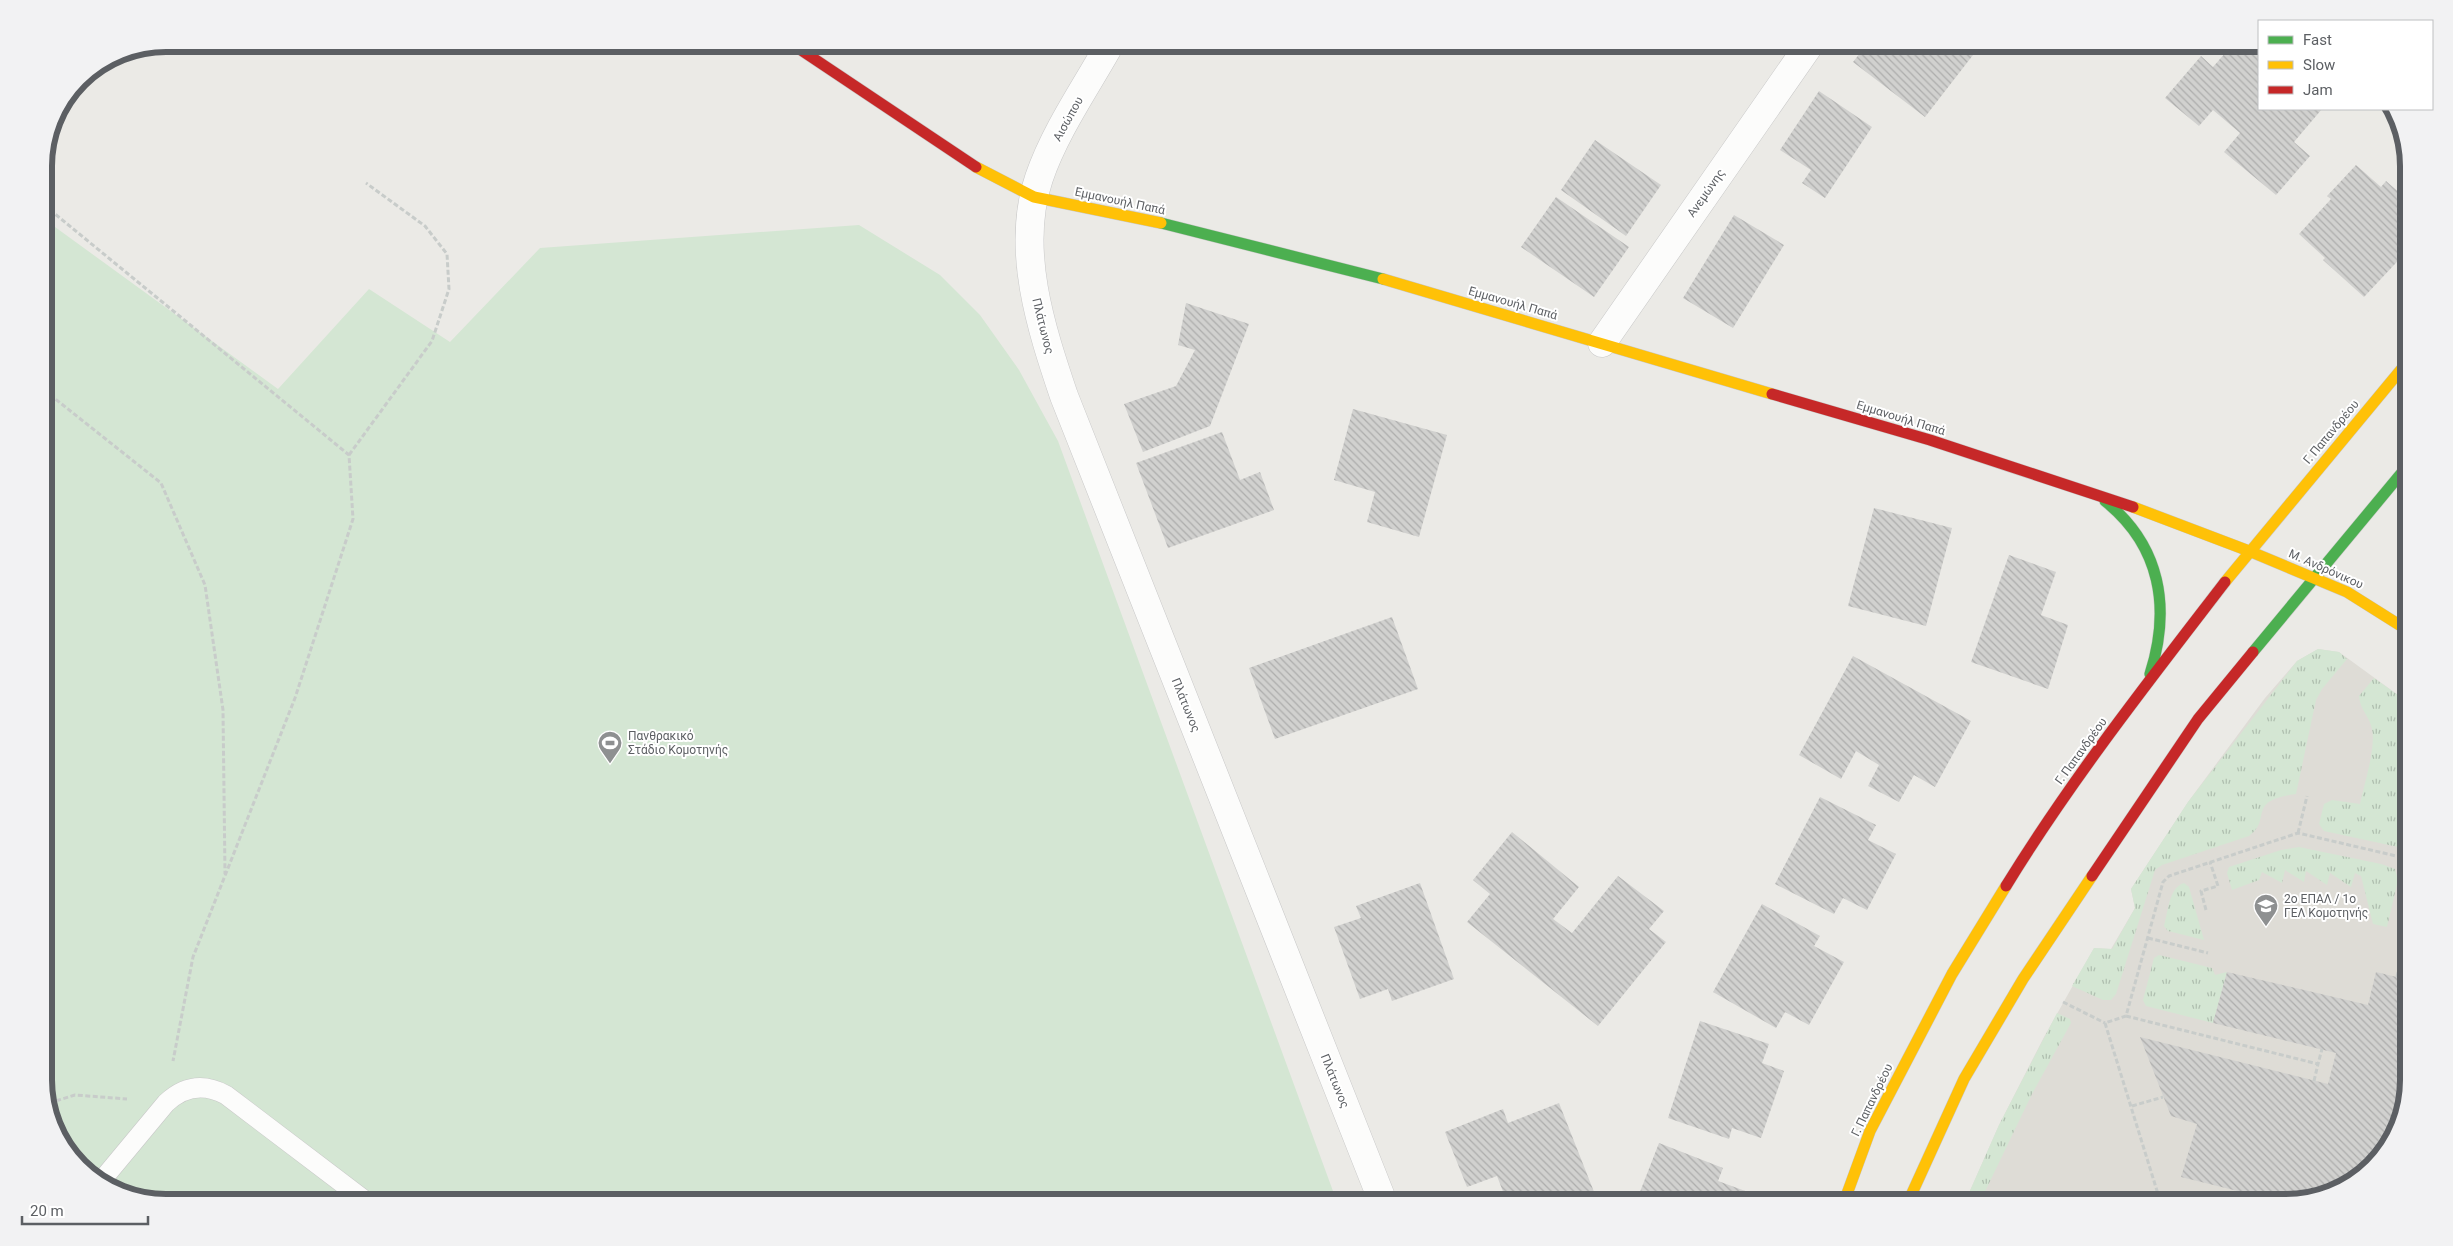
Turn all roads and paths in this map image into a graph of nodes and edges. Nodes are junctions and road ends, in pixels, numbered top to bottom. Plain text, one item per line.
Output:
1 (804, 52) edge
2 (1106, 52) edge
3 (1804, 52) edge
4 (366, 183) dead end
5 (1034, 197) junction
6 (53, 212) edge
7 (1602, 343) junction
8 (2400, 371) edge
9 (53, 397) edge
10 (349, 455) junction
11 (2400, 475) edge
12 (2091, 492) junction
13 (2249, 551) junction
14 (2312, 578) junction
15 (2400, 625) edge
16 (2145, 686) junction
17 (2307, 796) dead end
18 (2298, 833) junction
19 (2400, 856) edge
20 (2210, 862) junction
21 (225, 878) junction
22 (2206, 910) dead end
23 (2148, 938) junction
24 (2208, 953) dead end
25 (2400, 967) edge
26 (2398, 977) dead end
27 (2064, 1002) dead end
28 (2126, 1016) junction
29 (2105, 1023) junction
30 (2322, 1049) dead end
31 (2318, 1064) junction
32 (2314, 1081) dead end
33 (2163, 1097) dead end
34 (55, 1102) edge
35 (166, 1103) junction
36 (2132, 1106) junction
37 (106, 1176) edge
38 (356, 1194) edge
39 (1380, 1194) edge
40 (1847, 1194) edge
41 (1912, 1194) edge
42 (2158, 1194) edge

1 - 5 main road, Εμμανουήλ Παπά
2 - 5 street, Αισώπου
3 - 7 street, Ανεμώνης
4 - 10 path
5 - 7 main road, Εμμανουήλ Παπά
5 - 39 street, Πλάτωνος
6 - 10 path
7 - 12 main road, Εμμανουήλ Παπά
8 - 13 main road, Γ. Παπανδρέου
9 - 21 path
10 - 21 path
11 - 14 main road
12 - 13 main road, Εμμανουήλ Παπά
12 - 16 main road
13 - 14 main road, Μ. Ανδρόνικου
13 - 16 main road, Γ. Παπανδρέου
14 - 15 main road, Μ. Ανδρόνικου
14 - 41 main road
16 - 40 main road, Γ. Παπανδρέου
17 - 18 path
18 - 19 path
18 - 20 path
20 - 22 path
20 - 23 path
21 - 35 path
23 - 24 path
23 - 28 path
25 - 26 path
27 - 29 path
28 - 29 path
28 - 31 path
29 - 36 path
30 - 31 path
31 - 32 path
33 - 36 path
34 - 35 path
35 - 37 lane
35 - 38 lane
36 - 42 path

